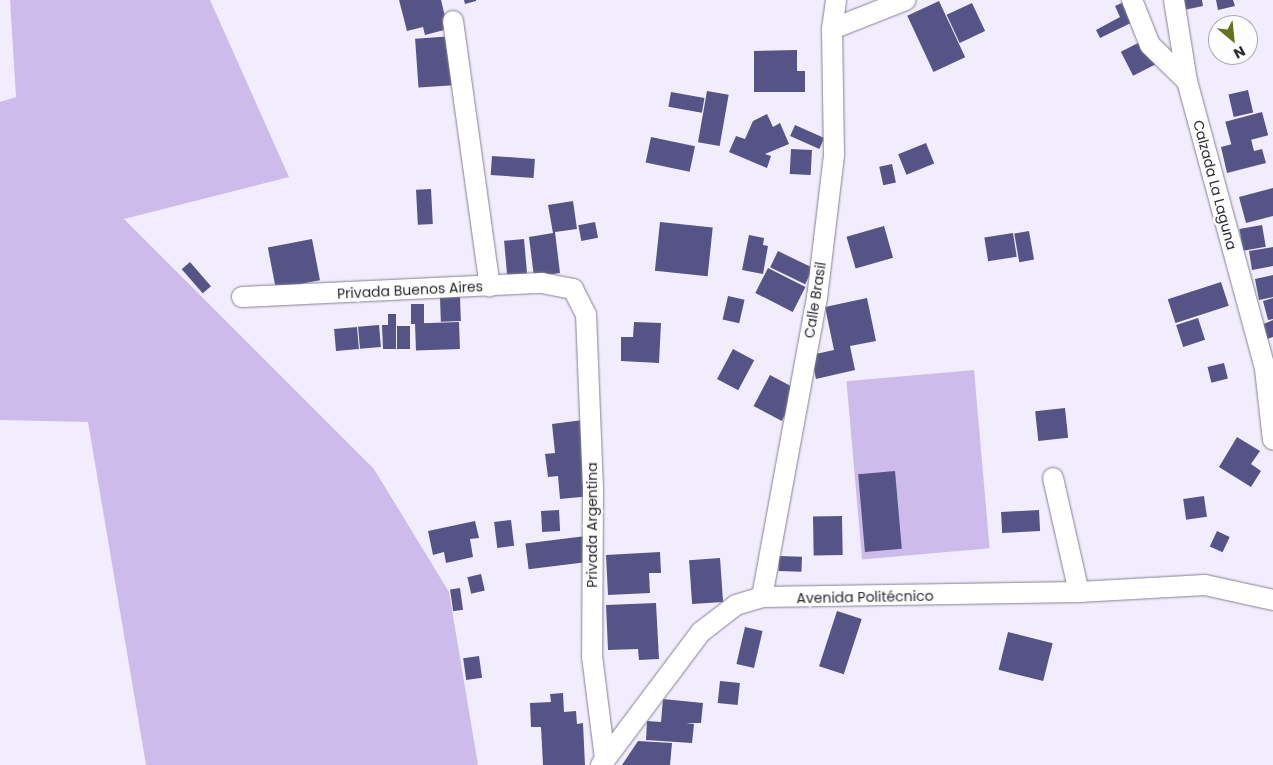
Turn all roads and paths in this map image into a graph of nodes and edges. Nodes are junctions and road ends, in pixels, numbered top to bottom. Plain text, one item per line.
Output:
1 (836, 0) edge
2 (906, 0) edge
3 (1132, 0) edge
4 (1174, 0) edge
5 (454, 21) dead end
6 (832, 29) junction
7 (1187, 81) junction
8 (490, 286) junction
9 (576, 293) joint
10 (242, 297) dead end
11 (1269, 365) edge
12 (1273, 440) edge
13 (1054, 478) dead end
14 (1079, 592) junction
15 (762, 597) junction
16 (1273, 600) edge
17 (603, 762) edge

1 - 6 street, Calle Brasil
2 - 6 street
3 - 7 street
4 - 7 street, Calzada La Laguna
5 - 8 street
6 - 15 street, Calle Brasil
7 - 11 street, Calzada La Laguna
8 - 9 street, Privada Buenos Aires
8 - 10 street, Privada Buenos Aires
9 - 17 street, Privada Argentina
11 - 12 street, Calzada La Laguna
13 - 14 street
14 - 15 street, Avenida Politécnico
14 - 16 street, Avenida Politécnico
15 - 17 street, Avenida Politécnico

